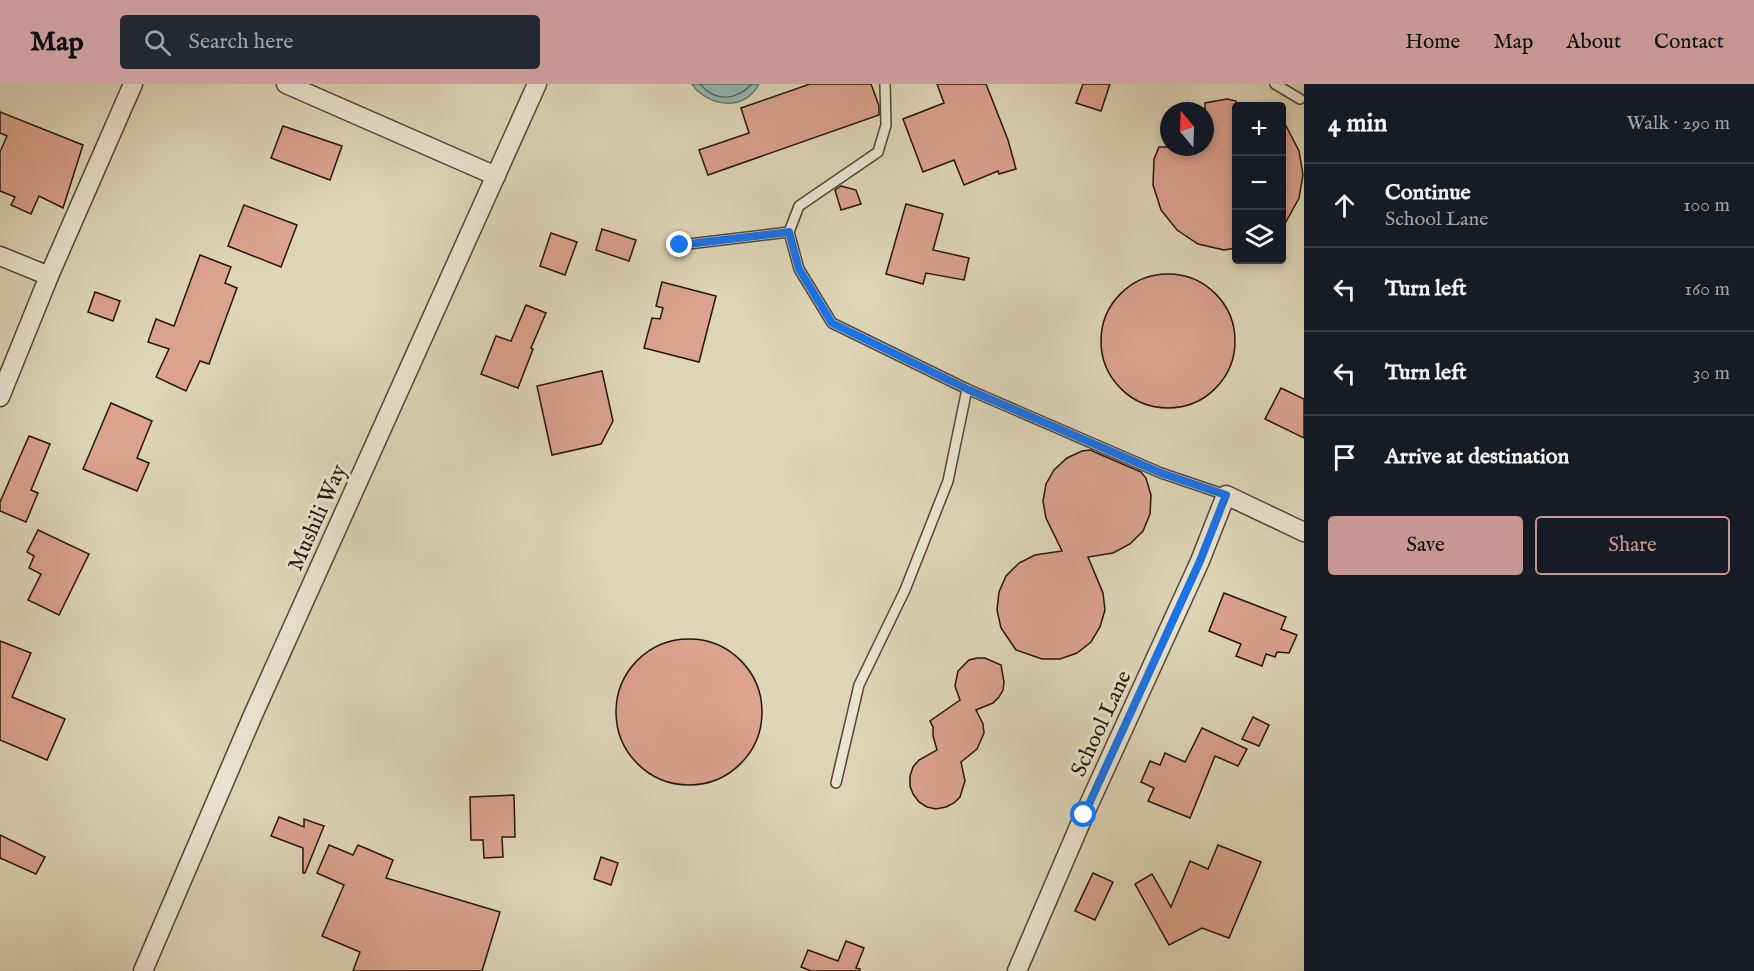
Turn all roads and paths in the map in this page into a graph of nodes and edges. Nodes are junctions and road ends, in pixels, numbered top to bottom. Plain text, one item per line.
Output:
1 (133, 84) edge
2 (286, 84) edge
3 (537, 84) edge
4 (885, 84) edge
5 (1275, 84) edge
6 (1300, 99) dead end
7 (496, 176) junction
8 (789, 232) junction
9 (680, 245) dead end
10 (0, 256) edge
11 (49, 276) junction
12 (967, 389) junction
13 (0, 397) edge
14 (1226, 495) junction
15 (1304, 532) edge
16 (836, 783) dead end
17 (142, 971) edge
18 (1017, 971) edge

1 - 11 street
2 - 7 street
3 - 7 street, Mushili Way
4 - 8 lane
5 - 6 lane
7 - 17 street, Mushili Way
8 - 9 lane
8 - 12 lane
10 - 11 street
11 - 13 street
12 - 14 lane
12 - 16 lane
14 - 15 street
14 - 18 street, School Lane

